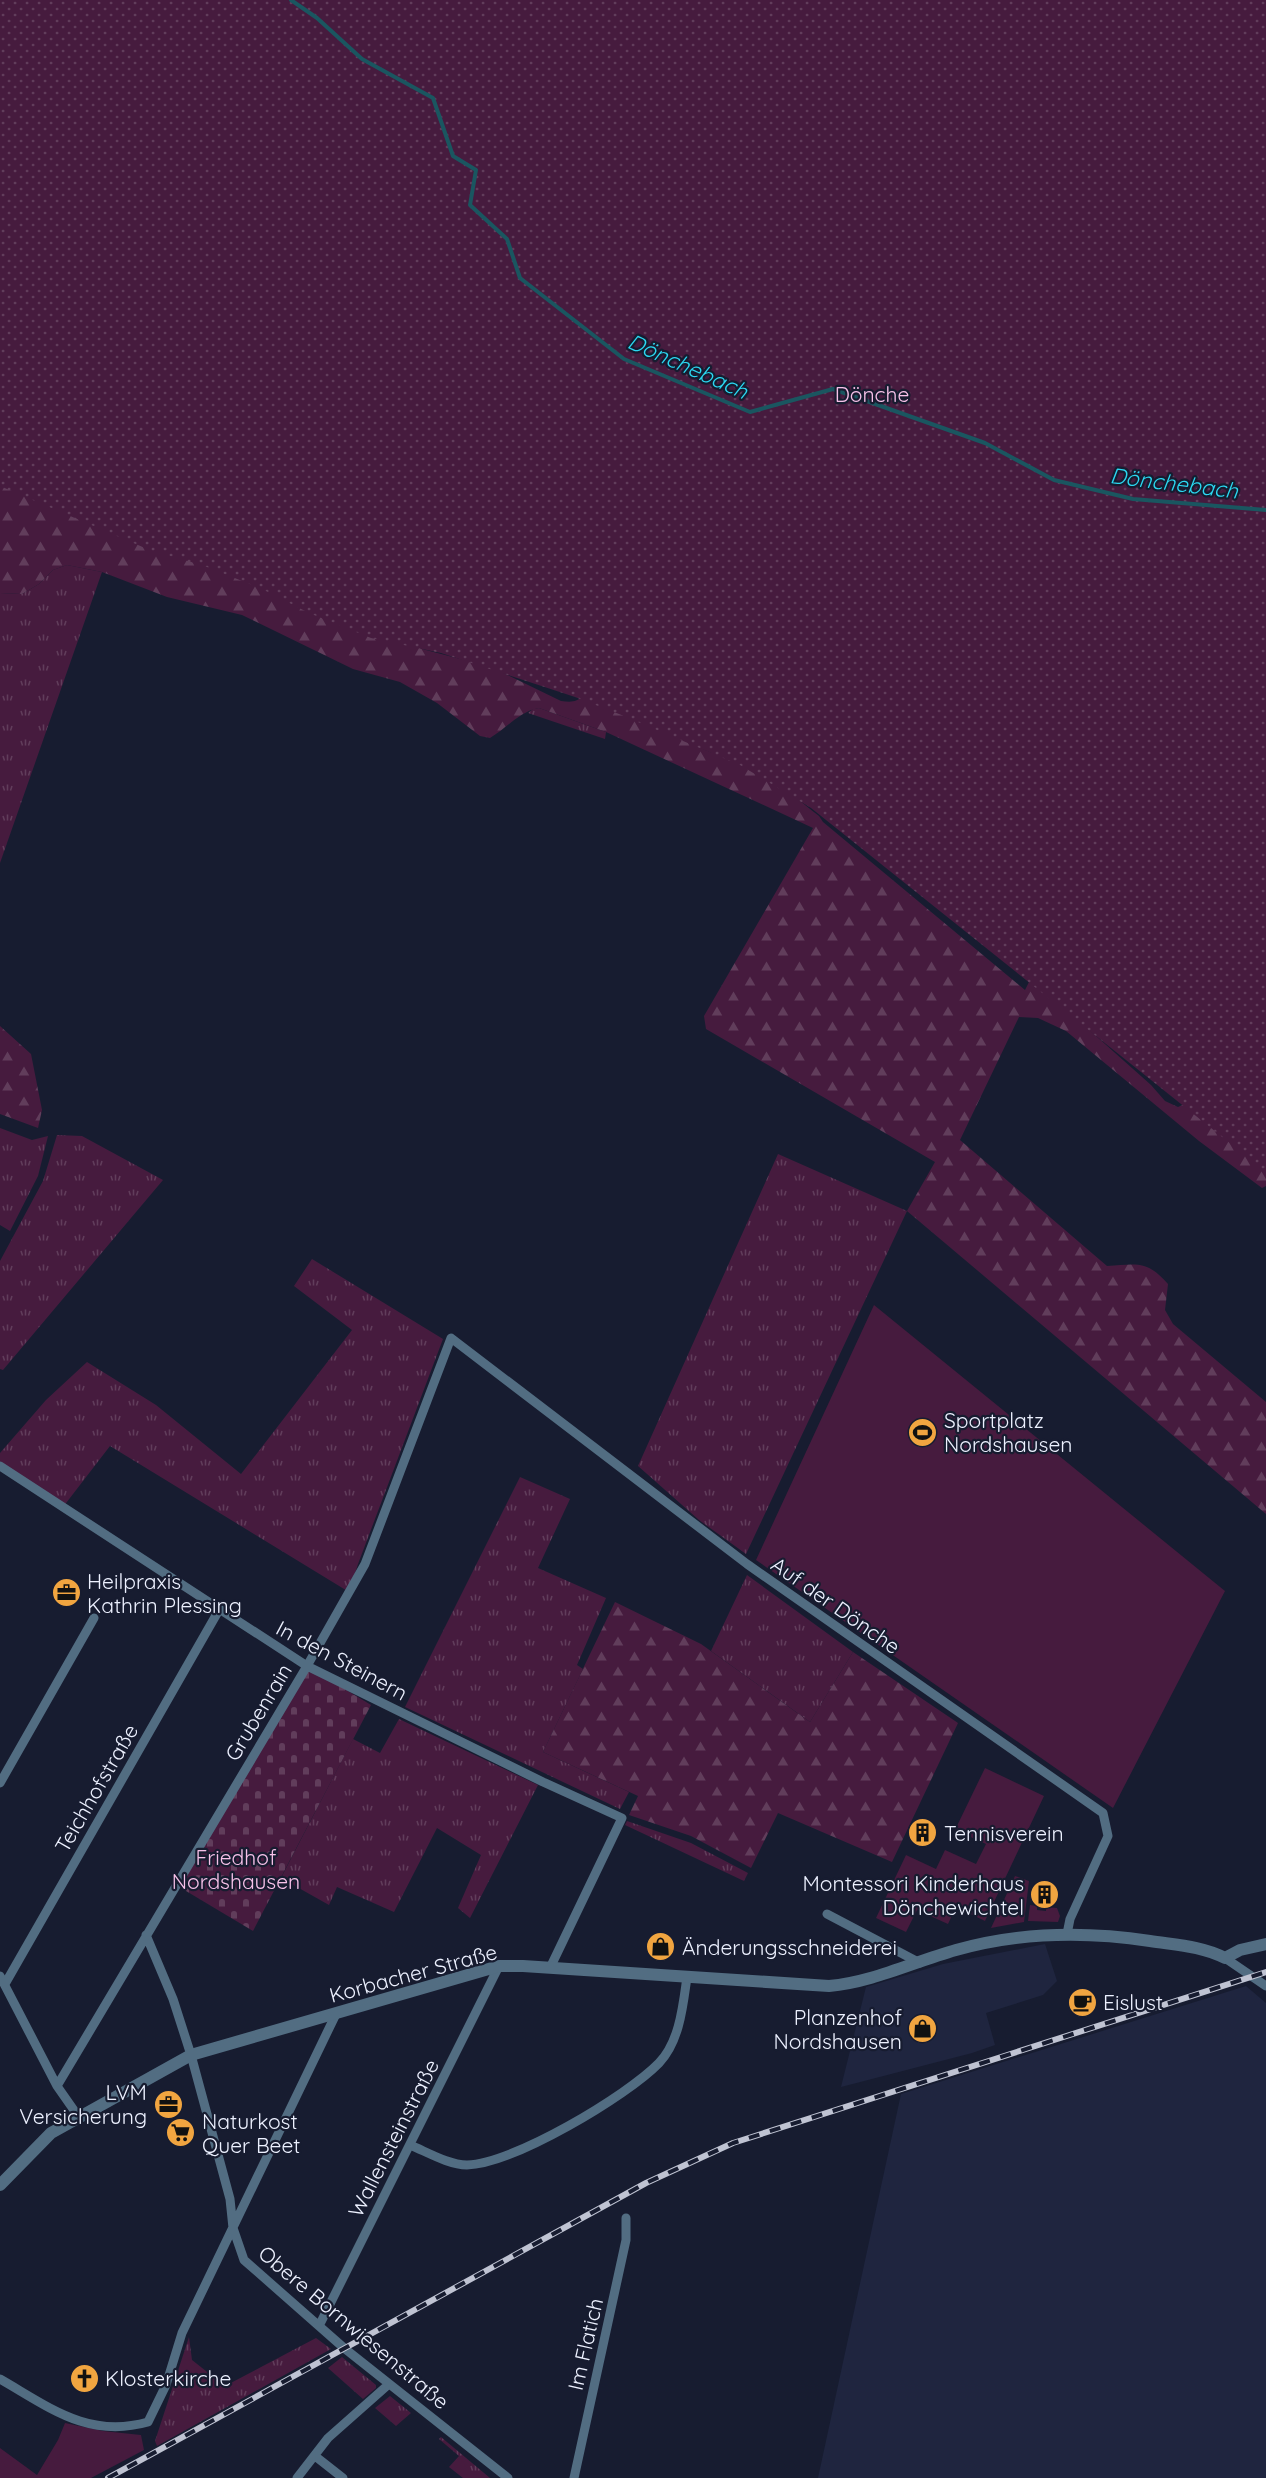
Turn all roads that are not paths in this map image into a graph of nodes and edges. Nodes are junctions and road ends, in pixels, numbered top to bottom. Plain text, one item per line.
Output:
1 (451, 1338) joint
2 (0, 1466) edge
3 (219, 1610) junction
4 (94, 1618) dead end
5 (307, 1666) junction
6 (0, 1783) edge
7 (827, 1914) dead end
8 (1067, 1934) junction
9 (146, 1935) junction
10 (1266, 1944) edge
11 (1225, 1958) junction
12 (920, 1963) junction
13 (499, 1966) junction
14 (550, 1968) junction
15 (687, 1977) junction
16 (2, 1980) edge
17 (1266, 1986) edge
18 (336, 2014) junction
19 (191, 2055) junction
20 (57, 2086) junction
21 (78, 2116) junction
22 (410, 2145) junction
23 (2, 2178) edge
24 (626, 2218) dead end
25 (233, 2228) junction
26 (319, 2326) junction
27 (0, 2379) edge
28 (389, 2384) junction
29 (315, 2456) junction
30 (297, 2478) edge
31 (342, 2478) edge
32 (508, 2478) edge
33 (574, 2478) edge

1 - 5 street, Grubenrain
1 - 8 street, Auf der Dönche
2 - 3 street, In den Steinern
3 - 5 street, In den Steinern
3 - 16 street, Teichhofstraße
4 - 6 street
5 - 9 street, Grubenrain
5 - 14 street, In den Steinern
7 - 12 street
8 - 11 street, Korbacher Straße
8 - 12 street, Korbacher Straße
9 - 19 street, Obere Bornwiesenstraße
9 - 20 street, Grubenrain
10 - 11 street
11 - 17 street
12 - 15 street, Korbacher Straße
13 - 14 street, Korbacher Straße
13 - 18 street, Korbacher Straße
13 - 22 street, Wallensteinstraße
14 - 15 street, Korbacher Straße
15 - 22 street
16 - 20 street
18 - 19 street, Korbacher Straße
18 - 25 street
19 - 21 street, Korbacher Straße
19 - 25 street, Obere Bornwiesenstraße
20 - 21 street
21 - 23 street, Korbacher Straße
22 - 26 street, Wallensteinstraße
24 - 33 street, Im Flatich
25 - 26 street, Obere Bornwiesenstraße
25 - 27 street
26 - 28 street, Obere Bornwiesenstraße
28 - 29 street
28 - 32 street, Obere Bornwiesenstraße
29 - 30 street
29 - 31 street

